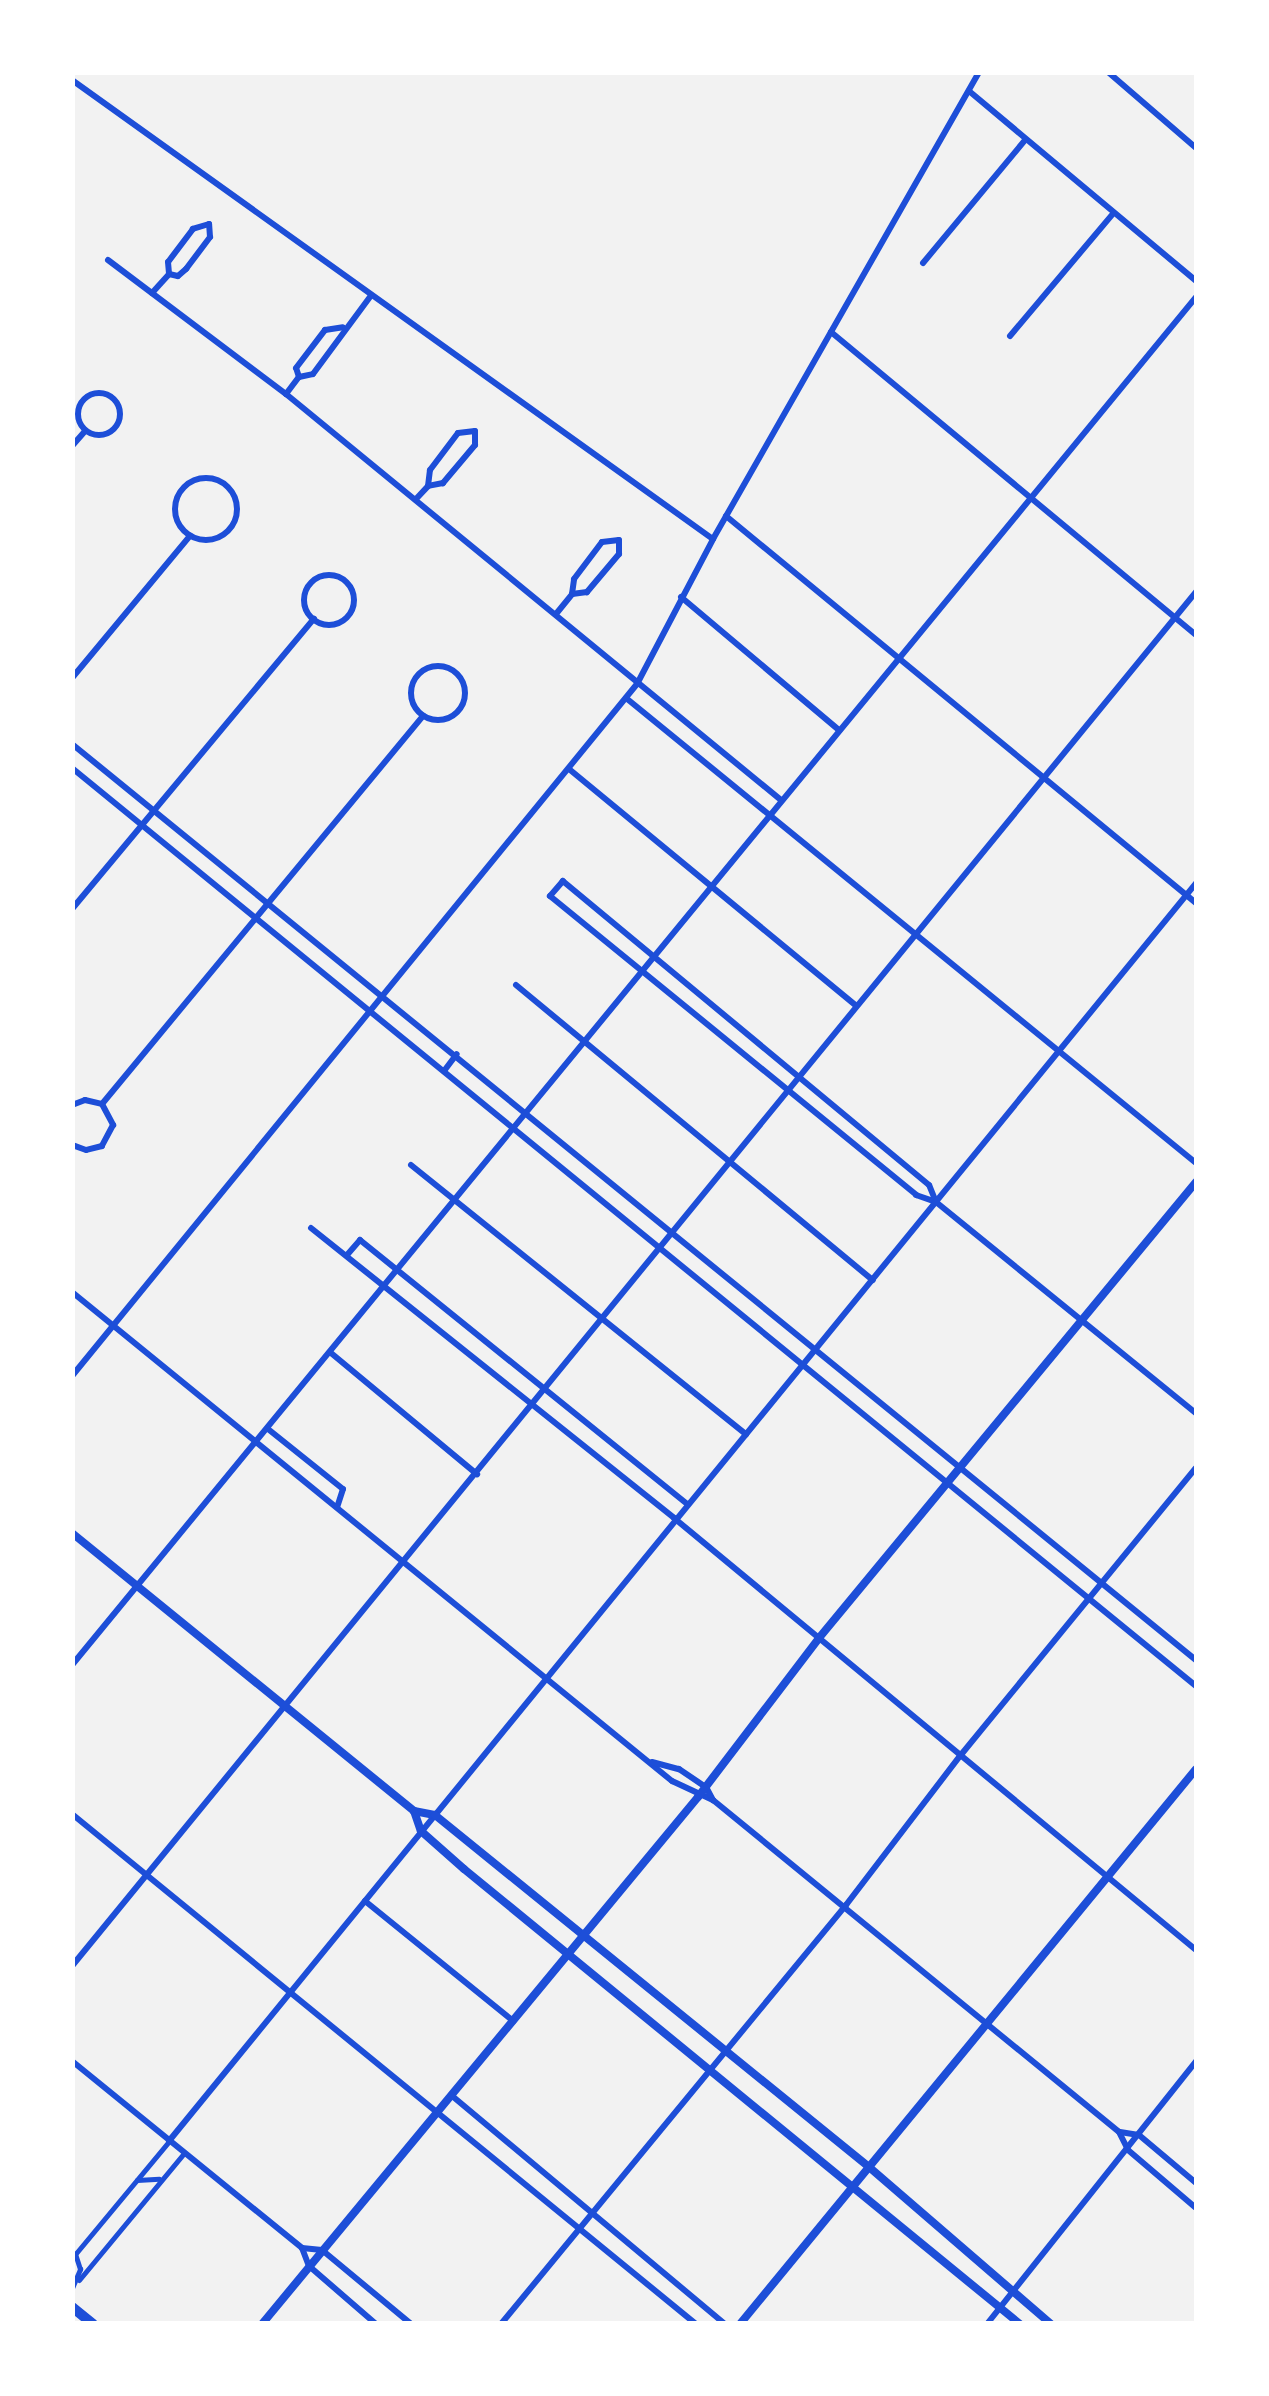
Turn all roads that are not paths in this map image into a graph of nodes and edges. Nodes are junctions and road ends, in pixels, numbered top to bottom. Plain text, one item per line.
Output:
1 (979, 72) edge
2 (1108, 72) edge
3 (72, 80) edge
4 (969, 91) junction
5 (1025, 140) junction
6 (1196, 148) edge
7 (1112, 214) junction
8 (108, 260) dead end
9 (923, 263) dead end
10 (169, 274) junction
11 (1196, 281) edge
12 (152, 293) junction
13 (370, 297) junction
14 (1196, 297) edge
15 (343, 327) junction
16 (831, 332) junction
17 (1010, 336) dead end
18 (299, 378) junction
19 (286, 394) junction
20 (84, 432) junction
21 (72, 446) edge
22 (428, 486) junction
23 (1032, 498) junction
24 (416, 499) junction
25 (726, 516) junction
26 (190, 536) junction
27 (713, 539) junction
28 (1196, 592) edge
29 (572, 594) junction
30 (681, 597) junction
31 (556, 614) junction
32 (1176, 617) junction
33 (314, 619) junction
34 (1196, 635) edge
35 (899, 659) junction
36 (72, 678) edge
37 (636, 684) junction
38 (626, 698) junction
39 (423, 716) junction
40 (839, 730) junction
41 (72, 744) edge
42 (72, 768) edge
43 (569, 770) junction
44 (1045, 777) junction
45 (781, 800) junction
46 (154, 810) junction
47 (770, 814) junction
48 (142, 824) junction
49 (1196, 883) edge
50 (711, 885) junction
51 (1187, 895) junction
52 (268, 902) junction
53 (1196, 903) edge
54 (72, 909) edge
55 (255, 916) junction
56 (916, 933) junction
57 (654, 955) junction
58 (642, 970) junction
59 (516, 985) dead end
60 (385, 997) junction
61 (856, 1006) junction
62 (372, 1013) junction
63 (584, 1040) junction
64 (1061, 1052) junction
65 (457, 1054) junction
66 (444, 1071) junction
67 (799, 1074) junction
68 (786, 1090) junction
69 (102, 1104) junction
70 (72, 1105) edge
71 (528, 1111) junction
72 (515, 1128) junction
73 (72, 1145) edge
74 (730, 1160) junction
75 (1196, 1163) edge
76 (411, 1165) dead end
77 (1196, 1182) edge
78 (456, 1200) junction
79 (936, 1202) junction
80 (311, 1228) dead end
81 (672, 1231) junction
82 (660, 1246) junction
83 (347, 1255) junction
84 (398, 1268) junction
85 (873, 1280) junction
86 (385, 1284) junction
87 (72, 1292) edge
88 (604, 1317) junction
89 (1082, 1319) junction
90 (114, 1326) junction
91 (816, 1350) junction
92 (331, 1353) junction
93 (804, 1365) junction
94 (72, 1376) edge
95 (545, 1390) junction
96 (534, 1404) junction
97 (1196, 1413) edge
98 (268, 1429) junction
99 (746, 1434) junction
100 (256, 1442) junction
101 (960, 1466) junction
102 (1196, 1468) edge
103 (476, 1474) junction
104 (947, 1481) junction
105 (687, 1504) junction
106 (337, 1508) junction
107 (674, 1518) junction
108 (72, 1534) edge
109 (405, 1561) junction
110 (1102, 1583) junction
111 (136, 1587) junction
112 (1089, 1600) junction
113 (819, 1638) junction
114 (1196, 1660) edge
115 (72, 1665) edge
116 (546, 1678) junction
117 (1196, 1686) edge
118 (282, 1706) junction
119 (960, 1756) junction
120 (652, 1762) junction
121 (1196, 1769) edge
122 (706, 1787) junction
123 (698, 1797) junction
124 (713, 1800) junction
125 (414, 1812) junction
126 (72, 1814) edge
127 (434, 1815) junction
128 (421, 1832) junction
129 (148, 1877) junction
130 (1109, 1878) junction
131 (366, 1901) junction
132 (846, 1905) junction
133 (582, 1936) junction
134 (1196, 1950) edge
135 (568, 1954) junction
136 (72, 1966) edge
137 (291, 1992) junction
138 (513, 2021) junction
139 (988, 2024) junction
140 (723, 2054) junction
141 (1196, 2061) edge
142 (72, 2062) edge
143 (710, 2070) junction
144 (451, 2095) junction
145 (438, 2111) junction
146 (1118, 2132) junction
147 (1139, 2135) junction
148 (169, 2142) junction
149 (1128, 2150) junction
150 (184, 2154) junction
151 (868, 2168) junction
152 (163, 2178) junction
153 (137, 2180) junction
154 (1196, 2183) edge
155 (854, 2186) junction
156 (1196, 2208) edge
157 (591, 2214) junction
158 (579, 2228) junction
159 (302, 2248) junction
160 (322, 2250) junction
161 (74, 2256) edge
162 (309, 2266) junction
163 (79, 2280) junction
164 (72, 2288) edge
165 (1014, 2291) junction
166 (72, 2306) edge
167 (1001, 2307) junction
168 (94, 2324) edge
169 (262, 2324) edge
170 (376, 2324) edge
171 (411, 2324) edge
172 (502, 2324) edge
173 (696, 2324) edge
174 (726, 2324) edge
175 (740, 2324) edge
176 (988, 2324) edge
177 (1020, 2324) edge
178 (1051, 2324) edge

1 - 4 street
2 - 6 street
3 - 13 street
4 - 5 street
4 - 16 street
5 - 7 street
5 - 9 street
7 - 11 street
7 - 17 street
8 - 12 street
10 - 10 street
10 - 12 street
12 - 19 street
13 - 15 street
13 - 27 street
14 - 23 street
15 - 18 street
15 - 18 street
16 - 23 street
16 - 25 street
18 - 19 street
19 - 24 street
20 - 20 street
20 - 21 street
22 - 22 street
22 - 24 street
23 - 32 street
23 - 35 street
24 - 31 street
25 - 27 street
25 - 35 street
26 - 26 street
26 - 36 street
27 - 30 street
28 - 32 street
29 - 29 street
29 - 31 street
30 - 37 street
30 - 40 street
31 - 37 street
32 - 34 street
32 - 44 street
33 - 33 street
33 - 46 street
35 - 40 street
35 - 44 street
37 - 38 street
37 - 45 street
38 - 43 street
38 - 47 street
39 - 39 street
39 - 52 street
40 - 45 street
41 - 46 street
42 - 48 street
43 - 50 street
43 - 60 street
44 - 51 street
44 - 56 street
45 - 47 street
46 - 48 street
46 - 52 street
47 - 50 street
47 - 56 street
48 - 54 street
48 - 55 street
49 - 51 street
50 - 57 street
50 - 61 street
51 - 53 street
51 - 64 street
52 - 55 street
52 - 60 street
55 - 62 street
55 - 69 street
56 - 61 street
56 - 64 street
57 - 58 street
57 - 58 street
57 - 67 street
58 - 63 street
58 - 68 street
59 - 63 street
60 - 62 street
60 - 65 street
61 - 67 street
62 - 66 street
62 - 90 street
63 - 71 street
63 - 74 street
64 - 75 street
64 - 79 street
65 - 66 street
65 - 71 street
66 - 72 street
67 - 68 street
67 - 79 street
68 - 74 street
68 - 79 street
69 - 70 street
69 - 73 street
71 - 72 street
71 - 81 street
72 - 78 street
72 - 82 street
74 - 81 street
74 - 85 street
76 - 78 street
77 - 89 street
78 - 84 street
78 - 88 street
79 - 85 street
79 - 89 street
80 - 83 street
81 - 82 street
81 - 91 street
82 - 88 street
82 - 93 street
83 - 84 street
83 - 86 street
84 - 86 street
84 - 95 street
85 - 91 street
86 - 92 street
86 - 96 street
87 - 90 street
88 - 95 street
88 - 99 street
89 - 97 street
89 - 101 street
90 - 94 street
90 - 100 street
91 - 93 street
91 - 101 street
92 - 98 street
92 - 103 street
93 - 99 street
93 - 104 street
95 - 96 street
95 - 105 street
96 - 103 street
96 - 107 street
98 - 100 street
98 - 106 street
99 - 105 street
100 - 106 street
100 - 111 street
101 - 104 street
101 - 110 street
102 - 110 street
103 - 109 street
104 - 112 street
104 - 113 street
105 - 107 street
106 - 109 street
107 - 113 street
107 - 116 street
108 - 111 street
109 - 116 street
109 - 118 street
110 - 112 street
110 - 114 street
111 - 115 street
111 - 118 street
112 - 117 street
112 - 119 street
113 - 119 street
113 - 122 street
116 - 120 street
116 - 127 street
118 - 125 street
118 - 129 street
119 - 130 street
119 - 132 street
120 - 122 street
120 - 123 street
121 - 130 street
122 - 123 street
122 - 124 street
123 - 124 street
123 - 133 street
124 - 132 street
125 - 127 street
125 - 128 street
126 - 129 street
127 - 128 street
127 - 133 street
128 - 131 street
128 - 135 street
129 - 136 street
129 - 137 street
130 - 134 street
130 - 139 street
131 - 137 street
131 - 138 street
132 - 139 street
132 - 140 street
133 - 135 street
133 - 140 street
135 - 138 street
135 - 143 street
137 - 145 street
137 - 148 street
138 - 144 street
139 - 146 street
139 - 151 street
140 - 143 street
140 - 151 street
141 - 147 street
142 - 148 street
143 - 155 street
143 - 157 street
144 - 145 street
144 - 157 street
145 - 158 street
145 - 160 street
146 - 147 street
146 - 149 street
147 - 149 street
147 - 154 street
148 - 150 street
148 - 153 street
149 - 156 street
149 - 165 street
150 - 152 street
150 - 159 street
151 - 155 street
151 - 165 street
152 - 153 street
152 - 163 street
153 - 161 street
155 - 167 street
155 - 175 street
157 - 158 street
157 - 174 street
158 - 172 street
158 - 173 street
159 - 160 street
159 - 162 street
160 - 162 street
160 - 171 street
161 - 163 street
162 - 169 street
162 - 170 street
163 - 164 street
165 - 167 street
165 - 178 street
166 - 168 main road
167 - 176 street
167 - 177 street

